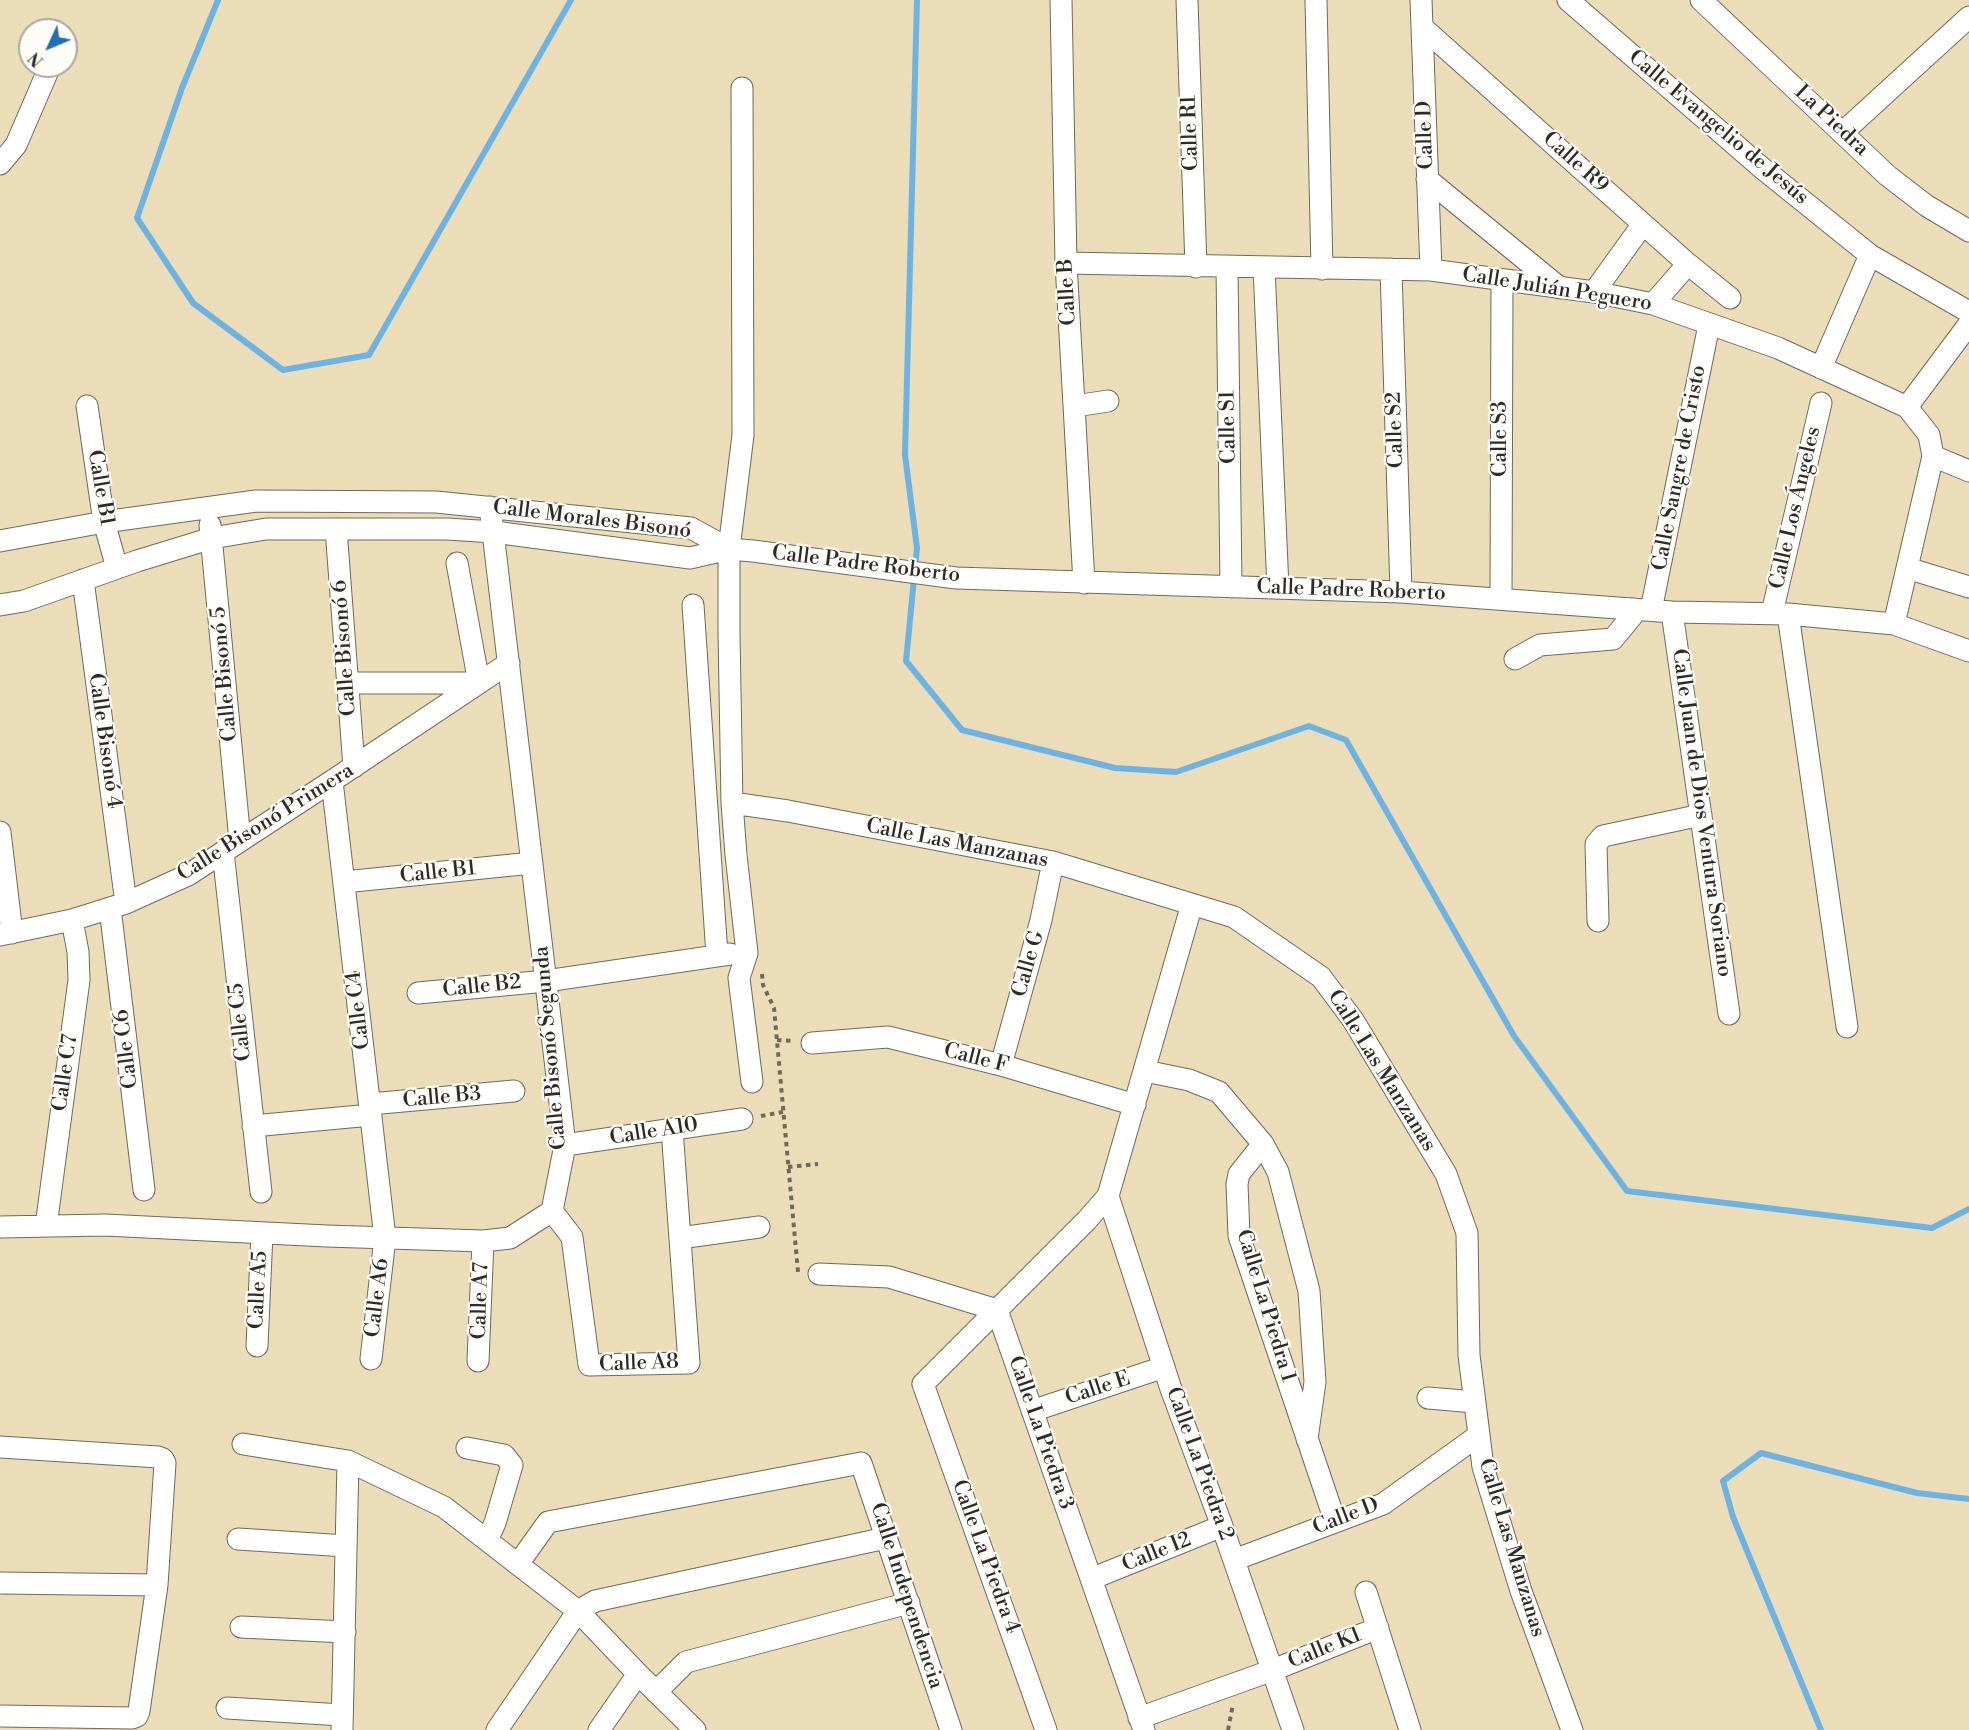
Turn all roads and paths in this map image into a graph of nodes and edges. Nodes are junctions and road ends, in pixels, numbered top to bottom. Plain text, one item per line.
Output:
1 (1061, 0) edge
2 (1187, 0) edge
3 (1316, 0) edge
4 (1421, 0) edge
5 (1568, 0) edge
6 (1701, 0) edge
7 (1969, 17) edge
8 (1422, 27) junction
9 (45, 78) edge
10 (742, 88) dead end
11 (1842, 133) junction
12 (0, 164) edge
13 (1427, 179) junction
14 (1643, 224) junction
15 (1969, 231) edge
16 (1870, 255) junction
17 (1066, 263) junction
18 (1688, 264) junction
19 (1196, 267) junction
20 (1264, 267) junction
21 (1227, 268) junction
22 (1322, 268) junction
23 (1390, 269) junction
24 (1431, 270) junction
25 (1502, 280) junction
26 (1560, 288) junction
27 (1594, 292) junction
28 (1730, 298) dead end
29 (1653, 304) junction
30 (1969, 312) edge
31 (1969, 324) edge
32 (1709, 325) junction
33 (1821, 368) junction
34 (1108, 401) dead end
35 (1821, 403) dead end
36 (87, 406) dead end
37 (1075, 406) junction
38 (1907, 407) junction
39 (1933, 456) junction
40 (1969, 471) edge
41 (490, 507) junction
42 (207, 508) junction
43 (104, 522) junction
44 (336, 529) junction
45 (494, 532) junction
46 (212, 538) junction
47 (0, 541) edge
48 (729, 549) junction
49 (458, 562) dead end
50 (117, 568) junction
51 (1907, 568) junction
52 (83, 580) junction
53 (1084, 583) junction
54 (1231, 587) junction
55 (1969, 587) edge
56 (1278, 588) junction
57 (1401, 592) junction
58 (1501, 598) junction
59 (0, 605) edge
60 (693, 605) dead end
61 (1652, 610) junction
62 (1780, 614) junction
63 (1894, 624) junction
64 (1969, 651) edge
65 (1515, 659) dead end
66 (509, 663) junction
67 (348, 683) junction
68 (479, 683) junction
69 (354, 767) junction
70 (333, 782) junction
71 (732, 803) junction
72 (1701, 815) junction
73 (0, 832) edge
74 (231, 847) junction
75 (1053, 862) junction
76 (532, 863) junction
77 (344, 882) junction
78 (1192, 904) junction
79 (118, 905) junction
80 (72, 921) junction
81 (1598, 921) dead end
82 (6, 934) edge
83 (717, 955) junction
84 (754, 959) junction
85 (546, 981) junction
86 (418, 993) dead end
87 (1729, 1014) dead end
88 (1847, 1027) dead end
89 (812, 1043) dead end
90 (1001, 1065) junction
91 (1145, 1071) junction
92 (752, 1082) dead end
93 (514, 1091) dead end
94 (1135, 1105) junction
95 (371, 1109) junction
96 (742, 1119) dead end
97 (253, 1126) junction
98 (672, 1129) junction
99 (1263, 1144) junction
100 (565, 1145) junction
101 (818, 1164) dead end
102 (789, 1167) junction
103 (144, 1190) dead end
104 (261, 1192) dead end
105 (1108, 1196) junction
106 (552, 1211) junction
107 (46, 1226) junction
108 (0, 1227) edge
109 (759, 1227) dead end
110 (262, 1233) junction
111 (385, 1238) junction
112 (680, 1238) junction
113 (483, 1241) junction
114 (819, 1274) joint
115 (997, 1310) junction
116 (257, 1346) dead end
117 (371, 1359) dead end
118 (478, 1361) dead end
119 (1164, 1367) junction
120 (1428, 1398) dead end
121 (1475, 1402) junction
122 (1032, 1411) junction
123 (1479, 1435) junction
124 (1307, 1439) junction
125 (243, 1444) dead end
126 (0, 1448) edge
127 (467, 1448) dead end
128 (348, 1461) junction
129 (1335, 1521) junction
130 (1222, 1526) junction
131 (886, 1538) junction
132 (238, 1539) dead end
133 (487, 1540) junction
134 (346, 1546) junction
135 (1234, 1560) junction
136 (518, 1564) junction
137 (1091, 1579) junction
138 (0, 1583) edge
139 (157, 1585) junction
140 (1366, 1592) dead end
141 (909, 1603) junction
142 (578, 1611) junction
143 (241, 1627) dead end
144 (1378, 1628) junction
145 (345, 1632) junction
146 (1273, 1670) junction
147 (638, 1674) junction
148 (656, 1692) junction
149 (227, 1708) dead end
150 (0, 1716) edge
151 (342, 1723) edge
152 (1142, 1724) edge
153 (691, 1728) edge
154 (945, 1729) edge
155 (497, 1730) edge
156 (599, 1730) edge
157 (1046, 1730) edge
158 (1293, 1730) edge
159 (1410, 1730) edge
160 (1572, 1730) edge

1 - 17 street, Calle B
2 - 19 street, Calle R1
3 - 22 street
4 - 8 street, Calle D
5 - 16 street, Calle Evangelio de Jesús
6 - 11 street, La Piedra
7 - 11 street
8 - 13 street, Calle D
8 - 14 street, Calle R9
9 - 12 street
10 - 48 street
11 - 15 street, La Piedra
13 - 24 street, Calle D
13 - 26 street
14 - 18 street, Calle R9
14 - 27 street
16 - 30 street, Calle Evangelio de Jesús
16 - 33 street
17 - 19 street, Calle Julián Peguero
17 - 37 street, Calle B
18 - 28 street, Calle R9
18 - 29 street
19 - 21 street, Calle Julián Peguero
20 - 21 street, Calle Julián Peguero
20 - 22 street, Calle Julián Peguero
20 - 56 street
21 - 54 street, Calle S1
22 - 23 street, Calle Julián Peguero
23 - 24 street, Calle Julián Peguero
23 - 57 street, Calle S2
24 - 25 street, Calle Julián Peguero
25 - 26 street, Calle Julián Peguero
25 - 58 street, Calle S3
26 - 27 street, Calle Julián Peguero
27 - 29 street, Calle Julián Peguero
29 - 32 street, Calle Julián Peguero
31 - 38 street
32 - 33 street, Calle Julián Peguero
32 - 61 street, Calle Sangre de Cristo
33 - 38 street, Calle Julián Peguero
34 - 37 street
35 - 62 street, Calle Los Ángeles
36 - 43 street, Calle B1
37 - 53 street, Calle B
38 - 39 street, Calle Julián Peguero
39 - 40 street
39 - 51 street
41 - 42 street, Calle Morales Bisonó
41 - 45 street, Calle Bisonó Segunda
41 - 48 street, Calle Morales Bisonó
42 - 43 street, Calle Morales Bisonó
42 - 46 street, Calle Bisonó 5
43 - 47 street, Calle Morales Bisonó
43 - 50 street, Calle B1
44 - 45 street, Calle Morales Bisonó
44 - 46 street, Calle Morales Bisonó
44 - 67 street, Calle Bisonó 6
45 - 48 street, Calle Morales Bisonó
45 - 66 street, Calle Bisonó Segunda
46 - 50 street, Calle Morales Bisonó
46 - 74 street, Calle Bisonó 5
48 - 53 street, Calle Padre Roberto
48 - 71 street
49 - 68 street
50 - 52 street, Calle Morales Bisonó
51 - 55 street
51 - 63 street
52 - 59 street, Calle Morales Bisonó
52 - 79 street, Calle Bisonó 4
53 - 54 street, Calle Padre Roberto
54 - 56 street, Calle Padre Roberto
56 - 57 street, Calle Padre Roberto
57 - 58 street, Calle Padre Roberto
58 - 61 street, Calle Padre Roberto
60 - 83 street
61 - 62 street, Calle Padre Roberto
61 - 65 street
61 - 72 street, Calle Juan de Dios Ventura Soriano
62 - 63 street, Calle Padre Roberto
62 - 88 street
63 - 64 street, Calle Padre Roberto
66 - 68 street, Calle Bisonó Primera
66 - 76 street, Calle Bisonó Segunda
67 - 68 street
67 - 69 street, Calle Bisonó 6
68 - 69 street, Calle Bisonó Primera
69 - 70 street, Calle Bisonó Primera
70 - 74 street, Calle Bisonó Primera
70 - 77 street, Calle C4
71 - 75 street, Calle Las Manzanas
71 - 84 street
72 - 81 street
72 - 87 street, Calle Juan de Dios Ventura Soriano
73 - 82 street
74 - 79 street, Calle Bisonó Primera
74 - 97 street, Calle C5
75 - 78 street, Calle Las Manzanas
75 - 90 street, Calle G
76 - 77 street, Calle B1
76 - 85 street, Calle Bisonó Segunda
77 - 95 street, Calle C4
78 - 91 street
78 - 121 street, Calle Las Manzanas
79 - 80 street, Calle Bisonó Primera
79 - 103 street, Calle C6
80 - 82 street, Calle Bisonó Primera
80 - 107 street, Calle C7
83 - 84 street, Calle B2
83 - 85 street, Calle B2
84 - 92 street
84 - 102 path
85 - 86 street, Calle B2
85 - 100 street, Calle Bisonó Segunda
89 - 90 street, Calle F
90 - 94 street, Calle F
91 - 94 street
91 - 99 street, Calle La Piedra 1
93 - 95 street, Calle B3
94 - 105 street
95 - 97 street, Calle B3
95 - 111 street, Calle C4
96 - 98 street, Calle A10
97 - 104 street, Calle C5
98 - 100 street, Calle A10
98 - 112 street, Calle A8
99 - 124 street, Calle La Piedra 1
99 - 124 street, Calle La Piedra 1
100 - 106 street, Calle Bisonó Segunda
101 - 102 path
102 - 114 path
105 - 115 street
105 - 119 street, Calle La Piedra 2
106 - 112 street, Calle A8
106 - 113 street
107 - 108 street
107 - 110 street
109 - 112 street
110 - 111 street
110 - 116 street, Calle A5
111 - 113 street
111 - 117 street, Calle A6
113 - 118 street, Calle A7
114 - 115 street
115 - 122 street, Calle La Piedra 3
115 - 157 street, Calle La Piedra 4
119 - 122 street, Calle E
119 - 130 street, Calle La Piedra 2
120 - 121 street
121 - 123 street, Calle Las Manzanas
122 - 137 street, Calle La Piedra 3
123 - 129 street, Calle D
123 - 160 street, Calle Las Manzanas
124 - 129 street, Calle La Piedra 1
125 - 128 street
126 - 139 street
127 - 133 street
128 - 133 street
128 - 134 street
129 - 135 street, Calle D
130 - 135 street, Calle La Piedra 2
130 - 137 street, Calle I2
131 - 136 street, Calle Independencia
131 - 141 street, Calle Independencia
131 - 142 street
132 - 134 street
133 - 136 street
134 - 145 street
135 - 146 street, Calle La Piedra 2
136 - 142 street
137 - 152 street, Calle La Piedra 3
138 - 139 street
139 - 150 street
140 - 144 street
141 - 148 street
141 - 154 street, Calle Independencia
142 - 147 street
142 - 155 street
143 - 145 street
144 - 146 street, Calle K1
144 - 159 street
145 - 151 street
146 - 152 street, Calle K1
146 - 158 street, Calle La Piedra 2
147 - 148 street
147 - 156 street
148 - 153 street
149 - 151 street

